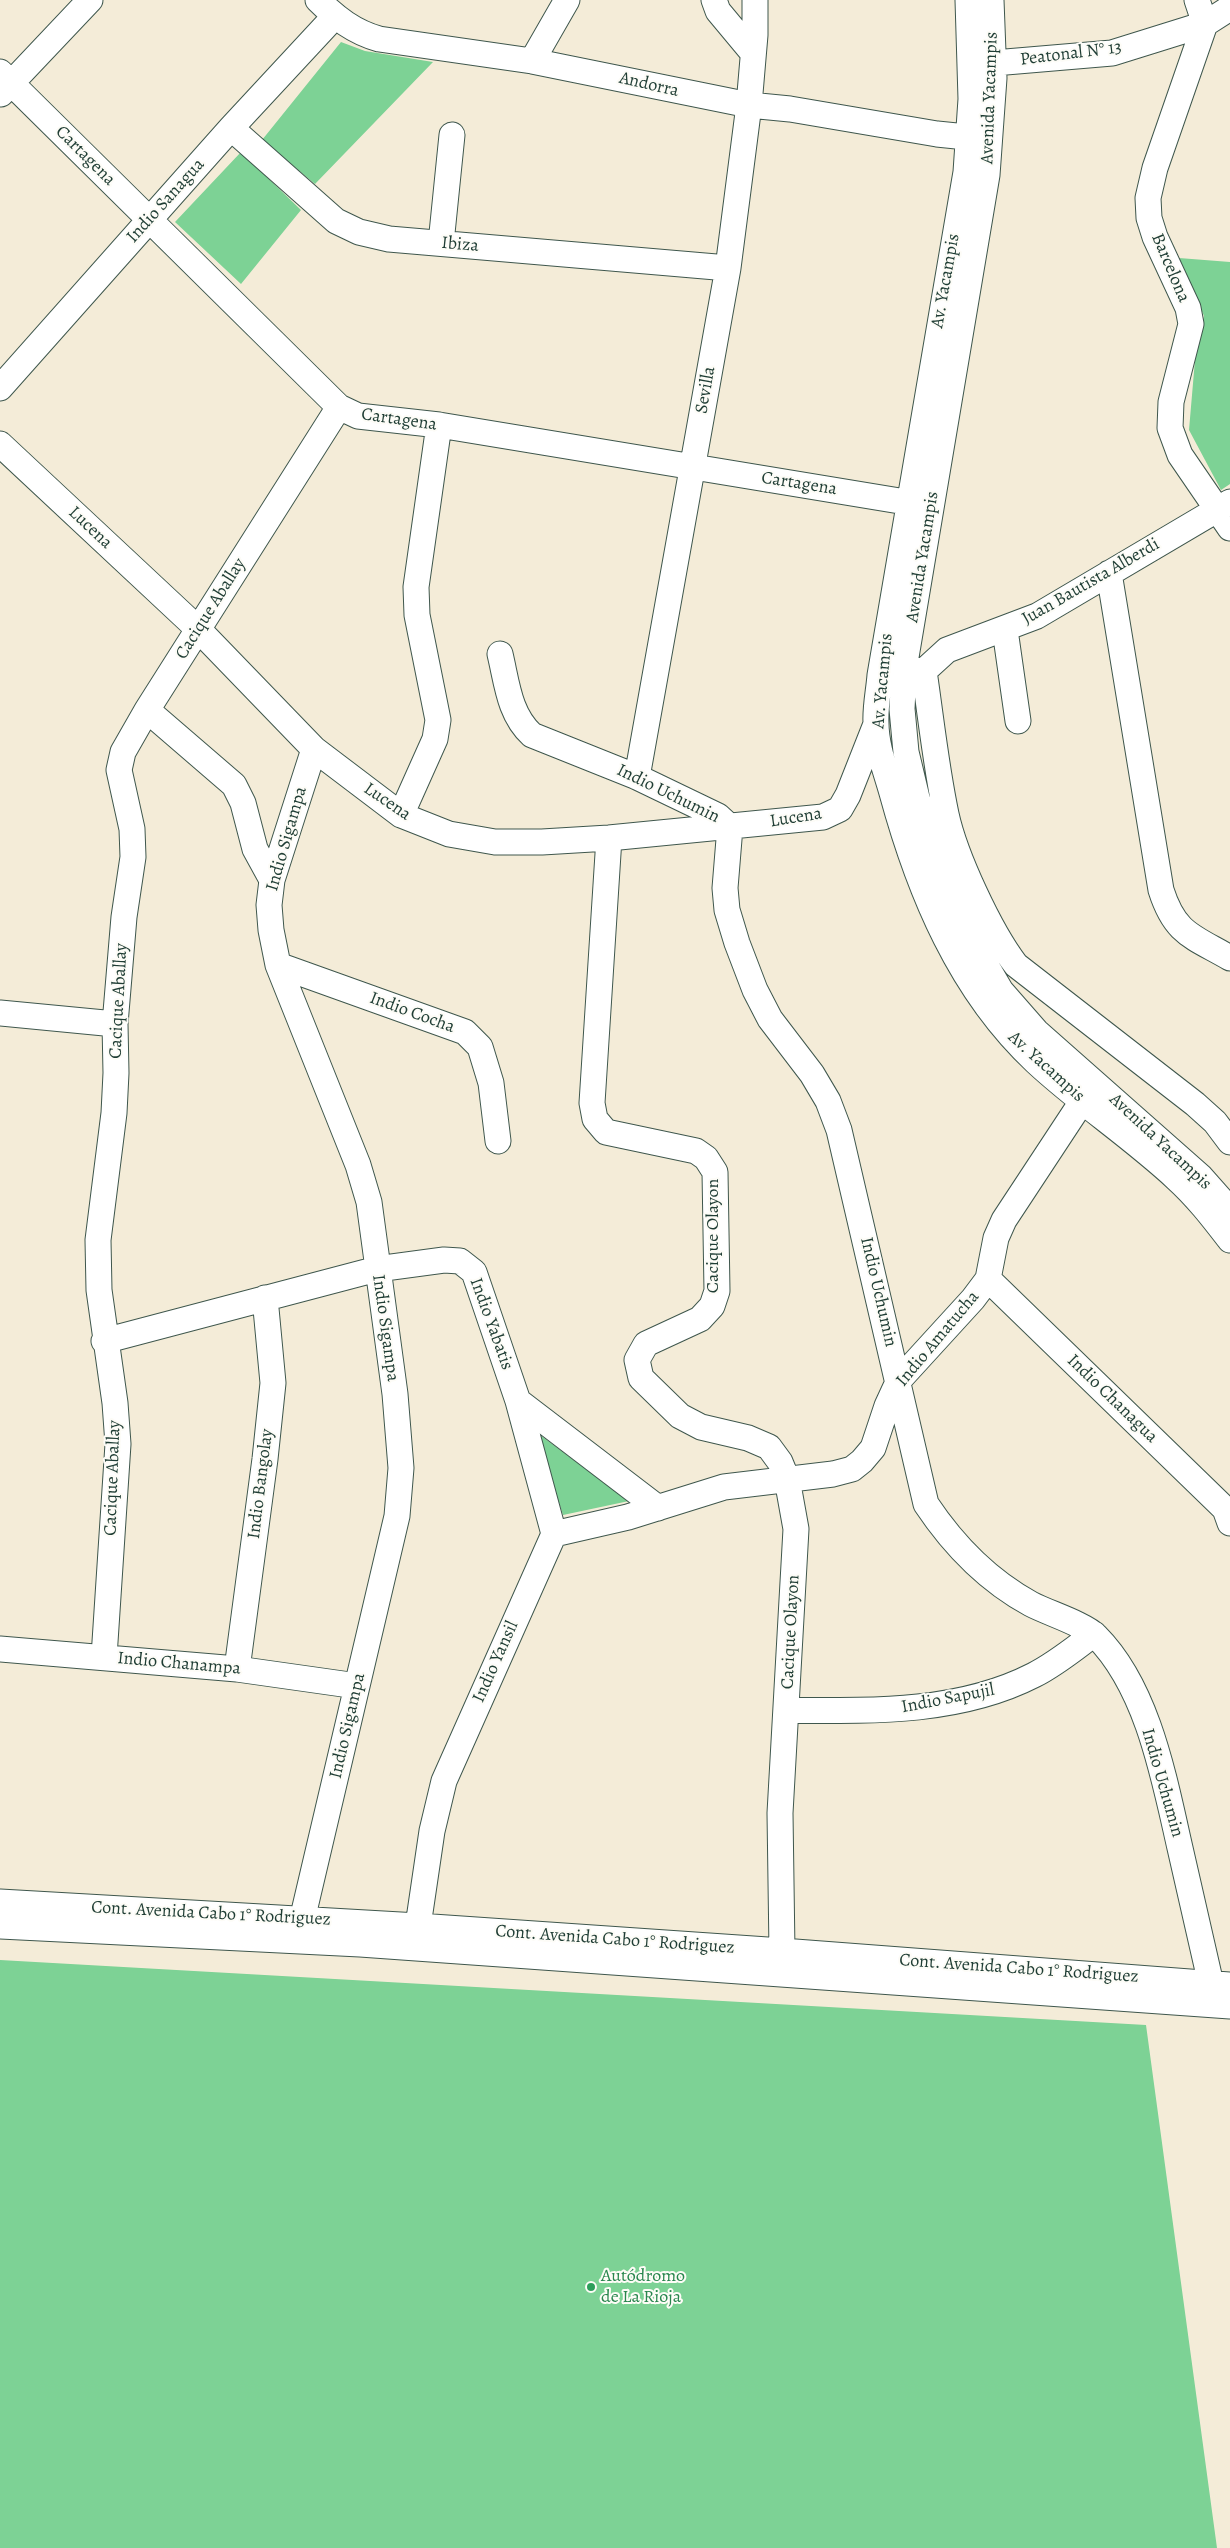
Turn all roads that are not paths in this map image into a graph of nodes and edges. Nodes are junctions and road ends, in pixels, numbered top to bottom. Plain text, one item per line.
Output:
1 (90, 0) edge
2 (567, 0) edge
3 (714, 0) edge
4 (755, 0) edge
5 (968, 0) edge
6 (992, 0) edge
7 (1197, 0) edge
8 (327, 8) edge
9 (1230, 8) edge
10 (1205, 24) junction
11 (753, 53) junction
12 (532, 61) junction
13 (994, 63) junction
14 (4, 84) edge
15 (749, 106) junction
16 (231, 128) junction
17 (452, 135) dead end
18 (980, 139) junction
19 (149, 220) junction
20 (441, 244) junction
21 (728, 268) junction
22 (0, 388) edge
23 (339, 407) junction
24 (439, 425) junction
25 (0, 444) edge
26 (692, 466) junction
27 (920, 504) junction
28 (1226, 512) edge
29 (1109, 572) junction
30 (198, 629) junction
31 (1005, 630) junction
32 (500, 654) dead end
33 (914, 670) junction
34 (148, 710) junction
35 (1018, 722) dead end
36 (876, 724) junction
37 (314, 749) junction
38 (637, 777) junction
39 (401, 815) junction
40 (730, 826) junction
41 (609, 838) junction
42 (272, 880) junction
43 (1230, 958) edge
44 (278, 965) junction
45 (0, 1012) edge
46 (115, 1024) junction
47 (1083, 1100) junction
48 (498, 1141) dead end
49 (1230, 1142) edge
50 (1230, 1210) edge
51 (1230, 1240) edge
52 (377, 1269) junction
53 (988, 1279) junction
54 (265, 1298) junction
55 (104, 1341) junction
56 (899, 1380) junction
57 (518, 1401) junction
58 (787, 1479) junction
59 (658, 1508) junction
60 (1228, 1513) edge
61 (554, 1534) junction
62 (1094, 1634) junction
63 (0, 1649) edge
64 (104, 1657) junction
65 (237, 1669) junction
66 (357, 1686) junction
67 (787, 1710) junction
68 (0, 1902) edge
69 (302, 1920) junction
70 (0, 1926) edge
71 (418, 1926) junction
72 (782, 1951) junction
73 (1220, 1985) edge
74 (1230, 2006) edge

1 - 14 street
2 - 12 street
3 - 11 street
4 - 11 street, Sevilla
5 - 18 street, Av. Yacampis
6 - 13 street, Avenida Yacampis
7 - 10 street
8 - 12 street, Andorra
8 - 16 street, Indio Sanagua
9 - 10 street, Peatonal N° 13
10 - 13 street, Peatonal N° 13
10 - 28 street, Barcelona
11 - 15 street, Sevilla
12 - 15 street, Andorra
13 - 18 street, Avenida Yacampis
14 - 19 street, Cartagena
15 - 18 street, Andorra
15 - 21 street, Sevilla
16 - 19 street, Indio Sanagua
16 - 20 street, Ibiza
17 - 20 street
18 - 27 street, Av. Yacampis
19 - 22 street, Indio Sanagua
19 - 23 street, Cartagena
20 - 21 street, Ibiza
21 - 26 street, Sevilla
23 - 24 street, Cartagena
23 - 30 street, Cacique Aballay
24 - 26 street, Cartagena
24 - 39 street
25 - 30 street, Lucena
26 - 27 street, Cartagena
26 - 38 street, Sevilla
27 - 33 street, Avenida Yacampis
27 - 36 street, Av. Yacampis
28 - 29 street, Juan Bautista Alberdi
29 - 31 street, Juan Bautista Alberdi
29 - 43 street
30 - 34 street, Cacique Aballay
30 - 37 street, Lucena
31 - 33 street, Juan Bautista Alberdi
31 - 35 street
32 - 38 street, Indio Uchumin
33 - 49 street
33 - 50 street, Avenida Yacampis
34 - 42 street
34 - 46 street, Cacique Aballay
36 - 40 street, Lucena
36 - 47 street, Av. Yacampis
37 - 39 street, Lucena
37 - 42 street, Indio Sigampa
38 - 40 street, Indio Uchumin
39 - 41 street, Lucena
40 - 41 street, Lucena
40 - 56 street, Indio Uchumin
41 - 58 street, Cacique Olayon
42 - 44 street, Indio Sigampa
44 - 48 street, Indio Cocha
44 - 52 street, Indio Sigampa
45 - 46 street
46 - 55 street, Cacique Aballay
47 - 51 street, Av. Yacampis
47 - 53 street, Indio Amatucha
52 - 54 street, Indio Yabatis
52 - 57 street, Indio Yabatis
52 - 66 street, Indio Sigampa
53 - 56 street, Indio Amatucha
53 - 60 street, Indio Chanagua
54 - 55 street, Indio Yabatis
54 - 65 street, Indio Bangolay
55 - 64 street, Cacique Aballay
56 - 58 street, Indio Amatucha
56 - 62 street, Indio Uchumin
57 - 59 street
57 - 61 street
58 - 59 street, Indio Amatucha
58 - 67 street, Cacique Olayon
59 - 61 street, Indio Amatucha
61 - 71 street, Indio Yansil
62 - 67 street, Indio Sapujil
62 - 73 street, Indio Uchumin
63 - 64 street, Indio Chanampa
64 - 65 street, Indio Chanampa
65 - 66 street, Indio Chanampa
66 - 69 street, Indio Sigampa
67 - 72 street, Cacique Olayon
68 - 69 street, Cont. Avenida Cabo 1° Rodriguez
69 - 71 street, Cont. Avenida Cabo 1° Rodriguez
70 - 74 street, Cont. Avenida Cabo 1° Rodriguez
71 - 72 street, Cont. Avenida Cabo 1° Rodriguez
72 - 73 street, Cont. Avenida Cabo 1° Rodriguez

